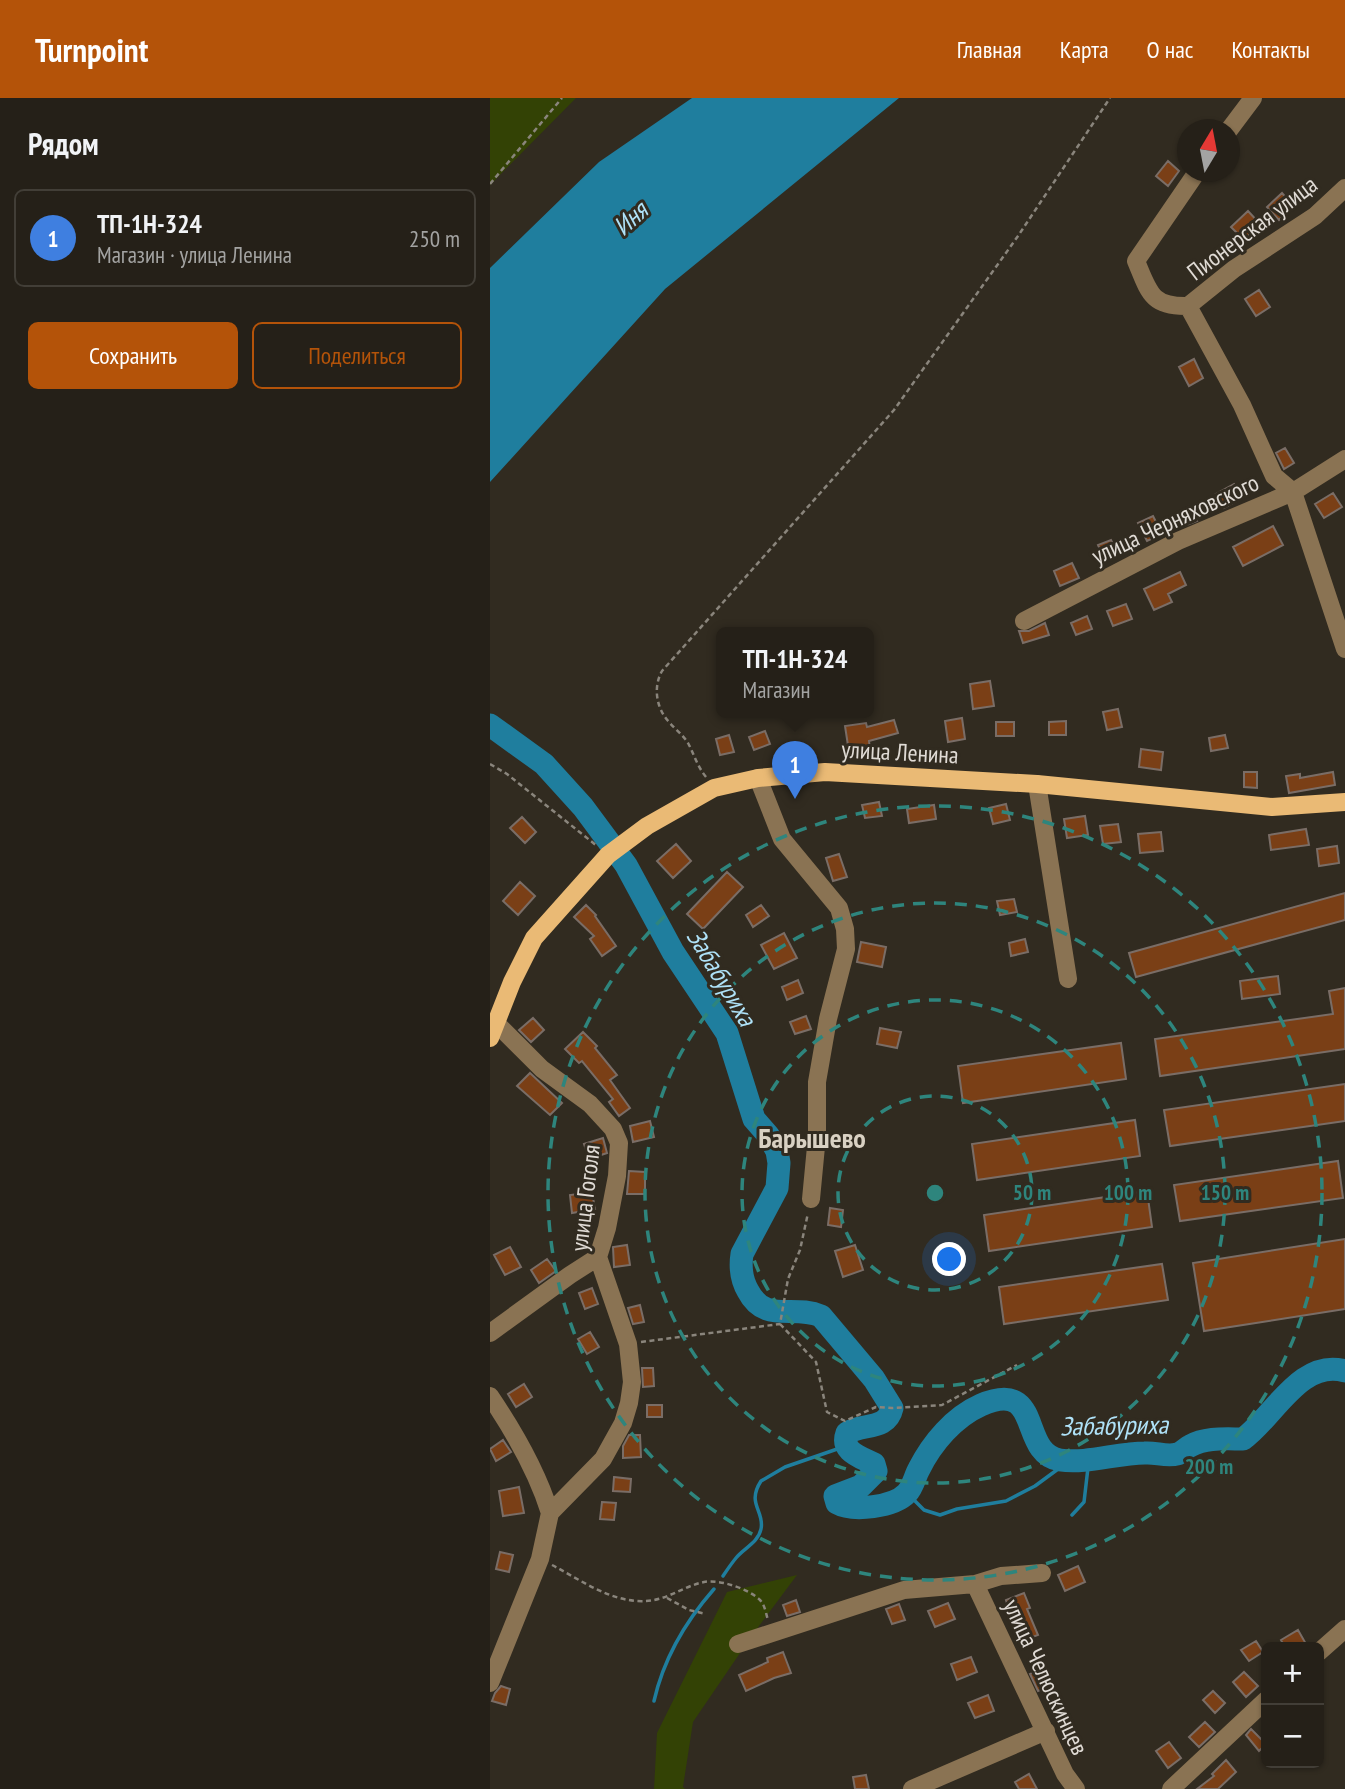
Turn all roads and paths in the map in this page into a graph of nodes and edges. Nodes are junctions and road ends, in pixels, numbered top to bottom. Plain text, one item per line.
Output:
1 (562, 98) edge
2 (1110, 98) edge
3 (1253, 98) edge
4 (1237, 119) edge
5 (1190, 182) edge
6 (490, 184) edge
7 (1345, 188) edge
8 (1188, 306) junction
9 (1345, 459) edge
10 (1293, 492) junction
11 (1024, 621) dead end
12 (1345, 649) edge
13 (490, 764) edge
14 (758, 778) junction
15 (1037, 784) junction
16 (714, 788) junction
17 (1345, 802) edge
18 (608, 855) junction
19 (1068, 979) dead end
20 (493, 1031) edge
21 (811, 1199) joint
22 (598, 1258) junction
23 (780, 1324) junction
24 (490, 1333) edge
25 (628, 1344) junction
26 (1017, 1365) dead end
27 (490, 1396) edge
28 (550, 1513) junction
29 (540, 1559) junction
30 (1042, 1573) dead end
31 (975, 1584) junction
32 (667, 1598) junction
33 (706, 1614) dead end
34 (1345, 1629) edge
35 (771, 1633) junction
36 (738, 1644) dead end
37 (1324, 1648) edge
38 (490, 1683) edge
39 (1261, 1705) edge
40 (1046, 1731) junction
41 (912, 1789) edge
42 (1076, 1789) edge
43 (1171, 1789) edge

1 - 6 path
2 - 16 path
3 - 4 street
5 - 8 street
7 - 8 street, Пионерская улица
8 - 10 street
9 - 10 street, улица Черняховского
10 - 11 street, улица Черняховского
10 - 12 street
13 - 18 path
14 - 15 main road, улица Ленина
14 - 16 main road, улица Ленина
14 - 21 street
15 - 17 main road, улица Ленина
15 - 19 street
16 - 18 main road, улица Ленина
18 - 20 main road, улица Ленина
20 - 22 street, улица Гоголя
21 - 23 path
22 - 24 street
22 - 25 street, улица Гоголя
23 - 25 path
23 - 26 path
25 - 28 street, улица Гоголя
27 - 28 street
28 - 29 street
29 - 32 path
29 - 38 street
30 - 31 street
31 - 35 street
31 - 40 street, улица Челюскинцев
32 - 33 path
32 - 35 path
34 - 37 street
35 - 36 street
39 - 43 street
40 - 41 street
40 - 42 street, улица Челюскинцев

